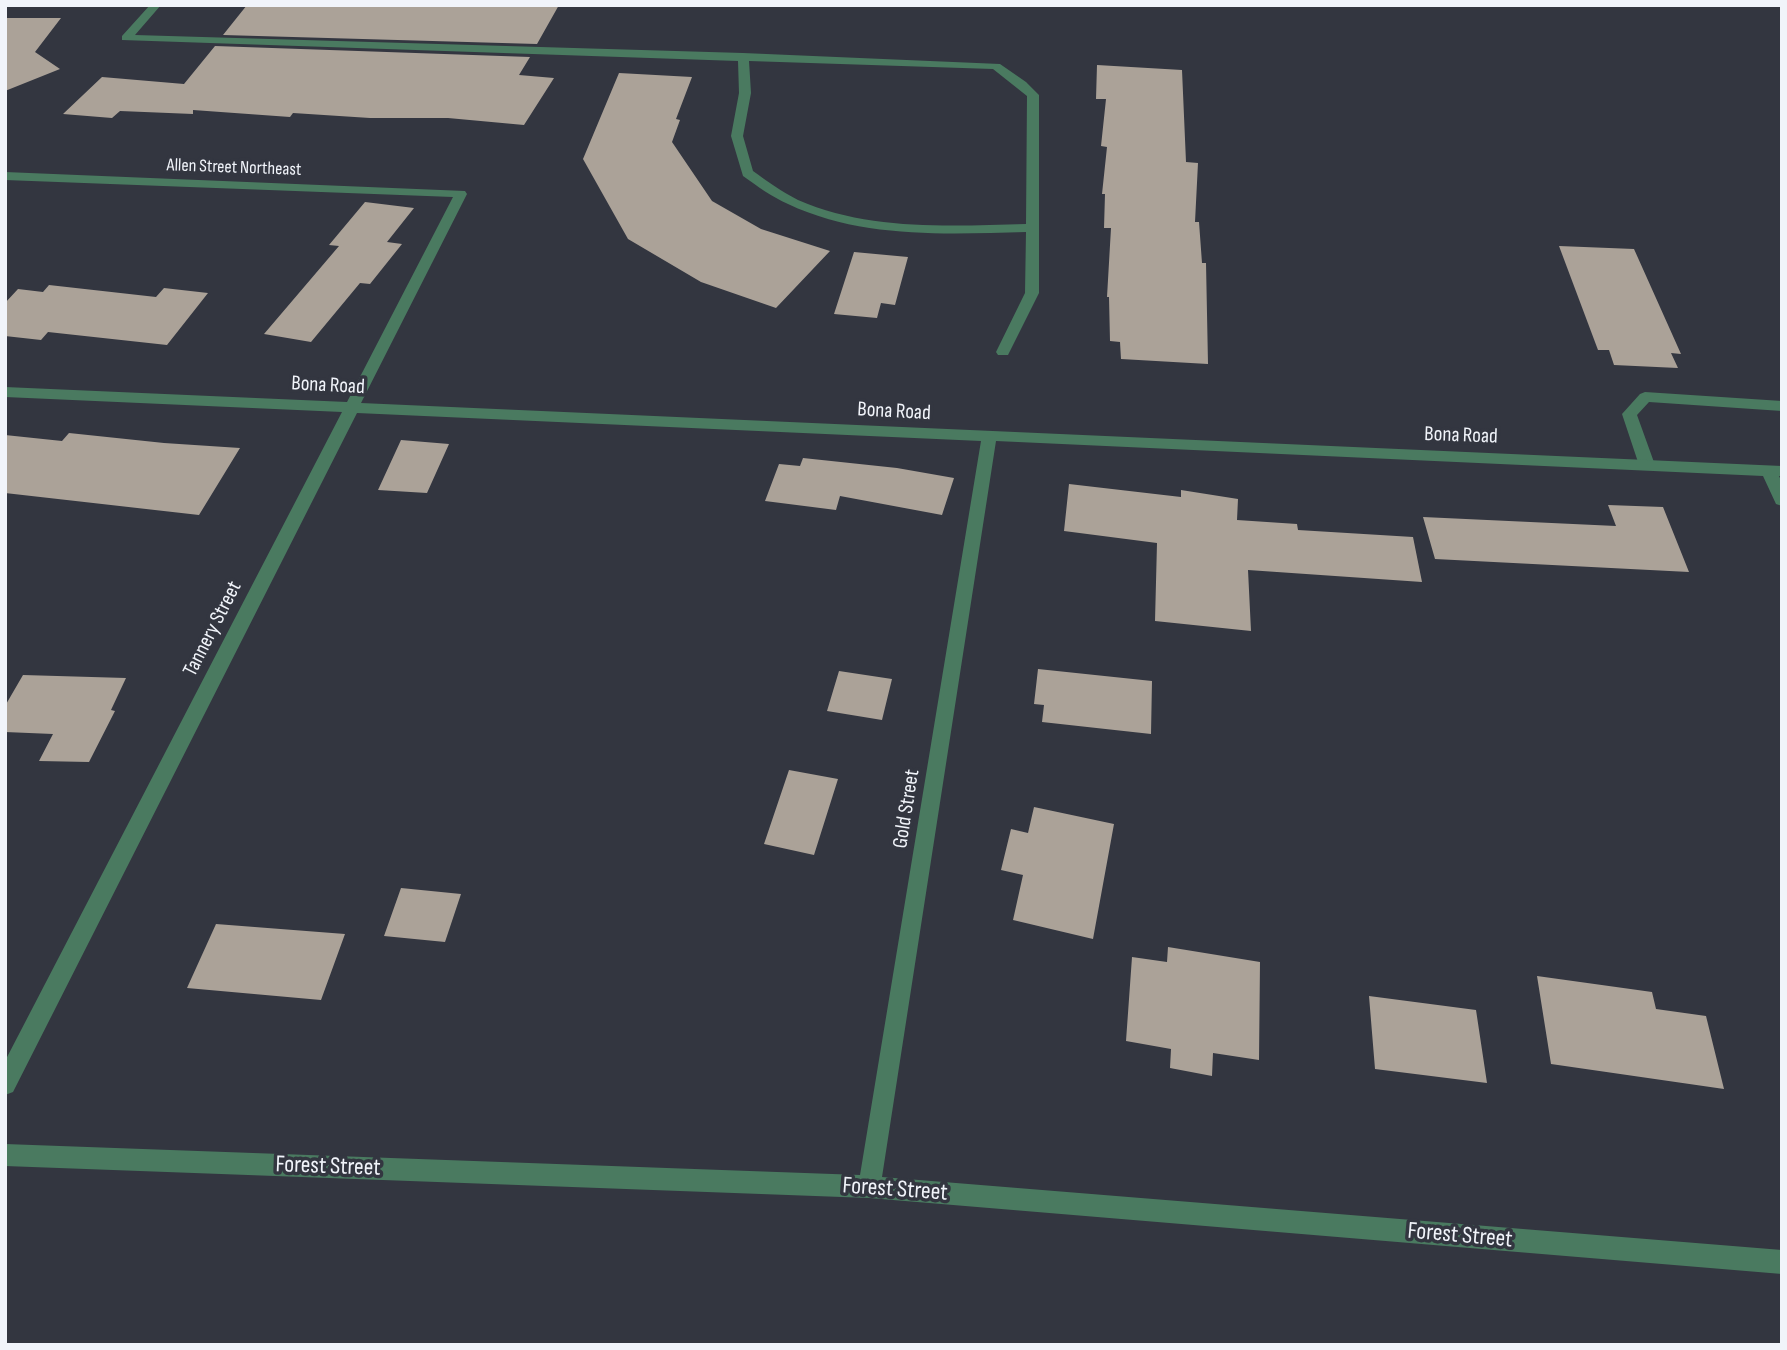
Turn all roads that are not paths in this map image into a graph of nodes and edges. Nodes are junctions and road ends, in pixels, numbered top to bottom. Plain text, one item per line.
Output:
1 (156, 5) edge
2 (743, 56) junction
3 (5, 176) edge
4 (461, 194) joint
5 (1032, 228) junction
6 (1003, 352) dead end
7 (5, 392) edge
8 (1782, 406) edge
9 (352, 408) junction
10 (989, 437) junction
11 (1647, 465) junction
12 (1775, 471) edge
13 (1782, 500) edge
14 (5, 1084) edge
15 (5, 1155) edge
16 (869, 1187) junction
17 (1782, 1262) edge

1 - 2 street
2 - 5 street
2 - 5 street
3 - 4 street, Allen Street Northeast
4 - 9 street, Tannery Street
5 - 6 street
7 - 9 street, Bona Road
8 - 11 street
9 - 10 street, Bona Road
9 - 14 street, Tannery Street
10 - 11 street, Bona Road
10 - 16 street, Gold Street
11 - 12 street, Bona Road
12 - 13 street
15 - 16 street, Forest Street
16 - 17 street, Forest Street

